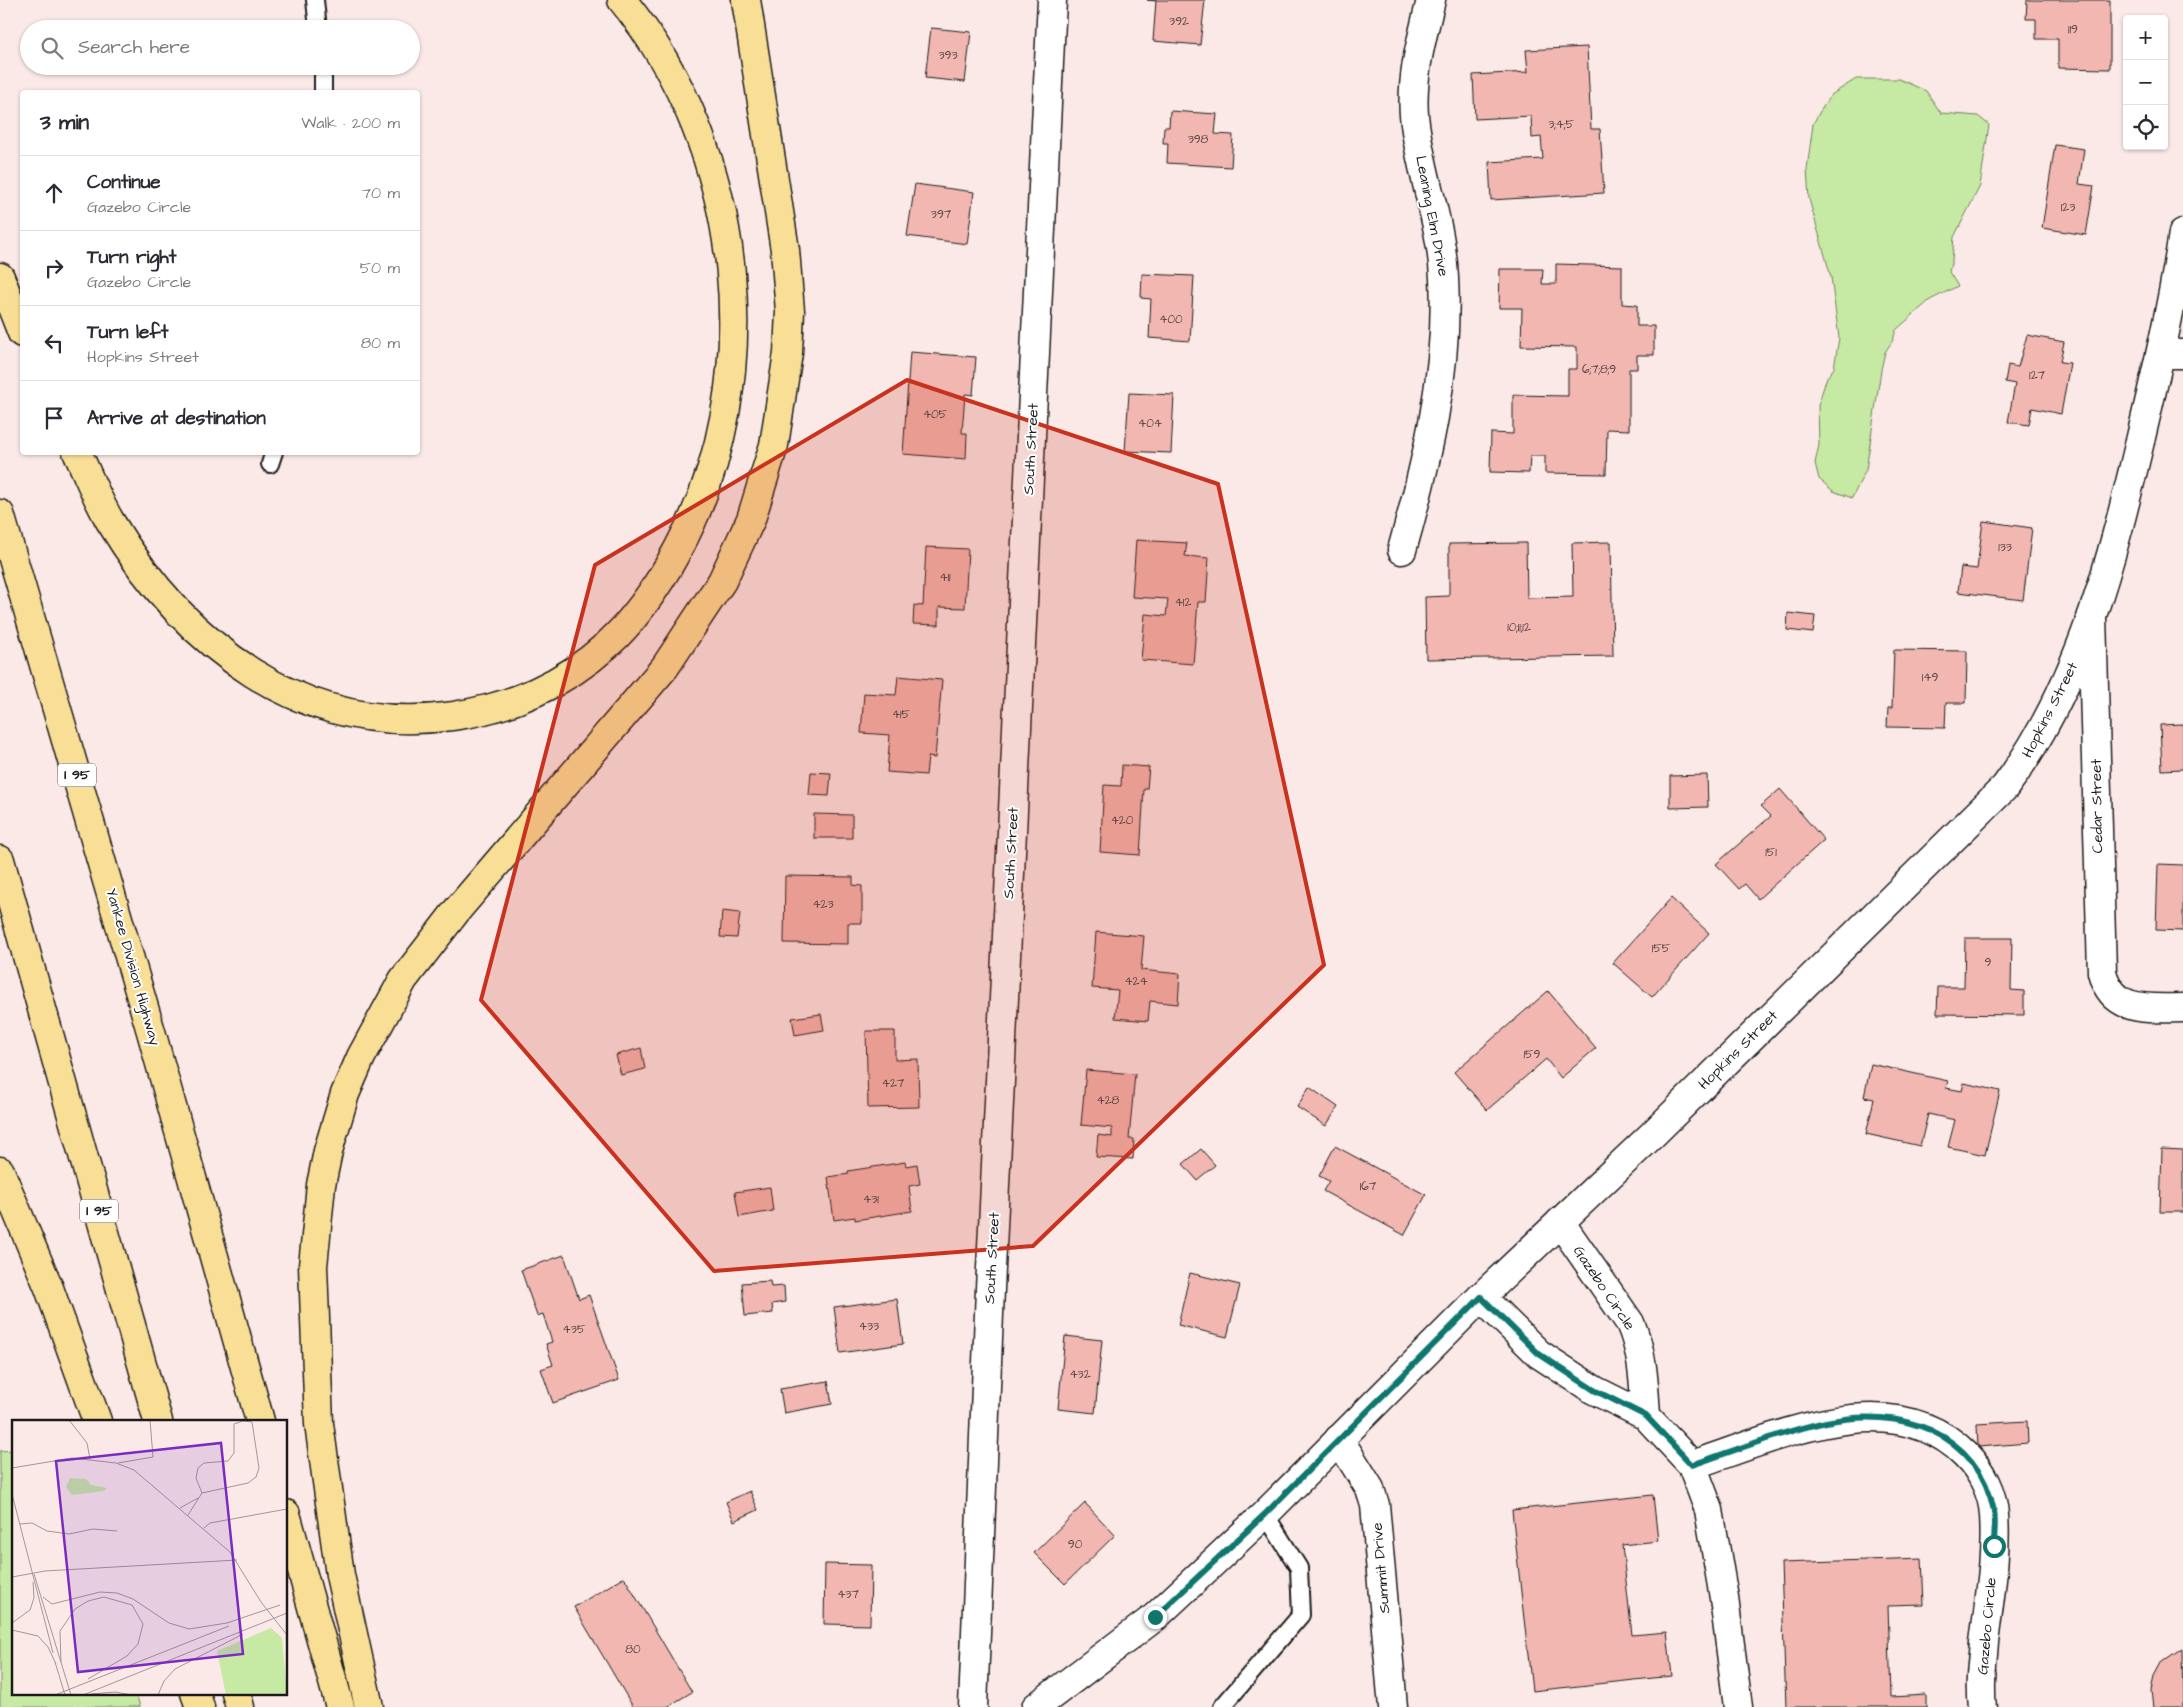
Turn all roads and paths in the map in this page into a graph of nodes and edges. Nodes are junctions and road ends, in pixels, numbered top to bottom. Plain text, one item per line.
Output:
1 (315, 0) edge
2 (622, 0) edge
3 (746, 0) edge
4 (1052, 0) edge
5 (1431, 0) edge
6 (317, 20) edge
7 (323, 75) edge
8 (323, 90) edge
9 (2183, 233) edge
10 (0, 277) edge
11 (20, 328) edge
12 (2172, 354) edge
13 (78, 455) edge
14 (0, 514) edge
15 (1402, 550) dead end
16 (2092, 615) junction
17 (0, 860) edge
18 (2183, 1008) edge
19 (0, 1171) edge
20 (1560, 1222) junction
21 (1481, 1297) junction
22 (1646, 1416) junction
23 (97, 1420) edge
24 (158, 1420) edge
25 (260, 1420) edge
26 (1339, 1439) junction
27 (1692, 1465) junction
28 (1265, 1514) junction
29 (288, 1521) edge
30 (195, 1694) edge
31 (236, 1694) edge
32 (200, 1707) edge
33 (240, 1707) edge
34 (340, 1707) edge
35 (370, 1707) edge
36 (973, 1707) edge
37 (1036, 1707) edge
38 (1222, 1707) edge
39 (1393, 1707) edge
40 (1738, 1707) edge
41 (1982, 1707) edge

1 - 6 lane
2 - 13 highway
3 - 35 highway
4 - 36 street, South Street
5 - 15 street, Leaning Elm Drive
7 - 8 lane
9 - 12 street, Hopkins Street
10 - 11 highway
12 - 16 street, Hopkins Street
14 - 25 highway, Yankee Division Highway / I 95
16 - 18 street, Cedar Street
16 - 20 street, Hopkins Street
17 - 24 highway, I 95
19 - 23 highway
20 - 21 street, Hopkins Street
20 - 22 street, Gazebo Circle
21 - 22 street
21 - 26 street, Hopkins Street
22 - 27 street
26 - 28 street, Hopkins Street
26 - 39 street, Summit Drive
27 - 40 street
27 - 41 street, Gazebo Circle
28 - 37 street, Hopkins Street
28 - 38 lane
29 - 34 highway
30 - 32 highway
31 - 33 highway

